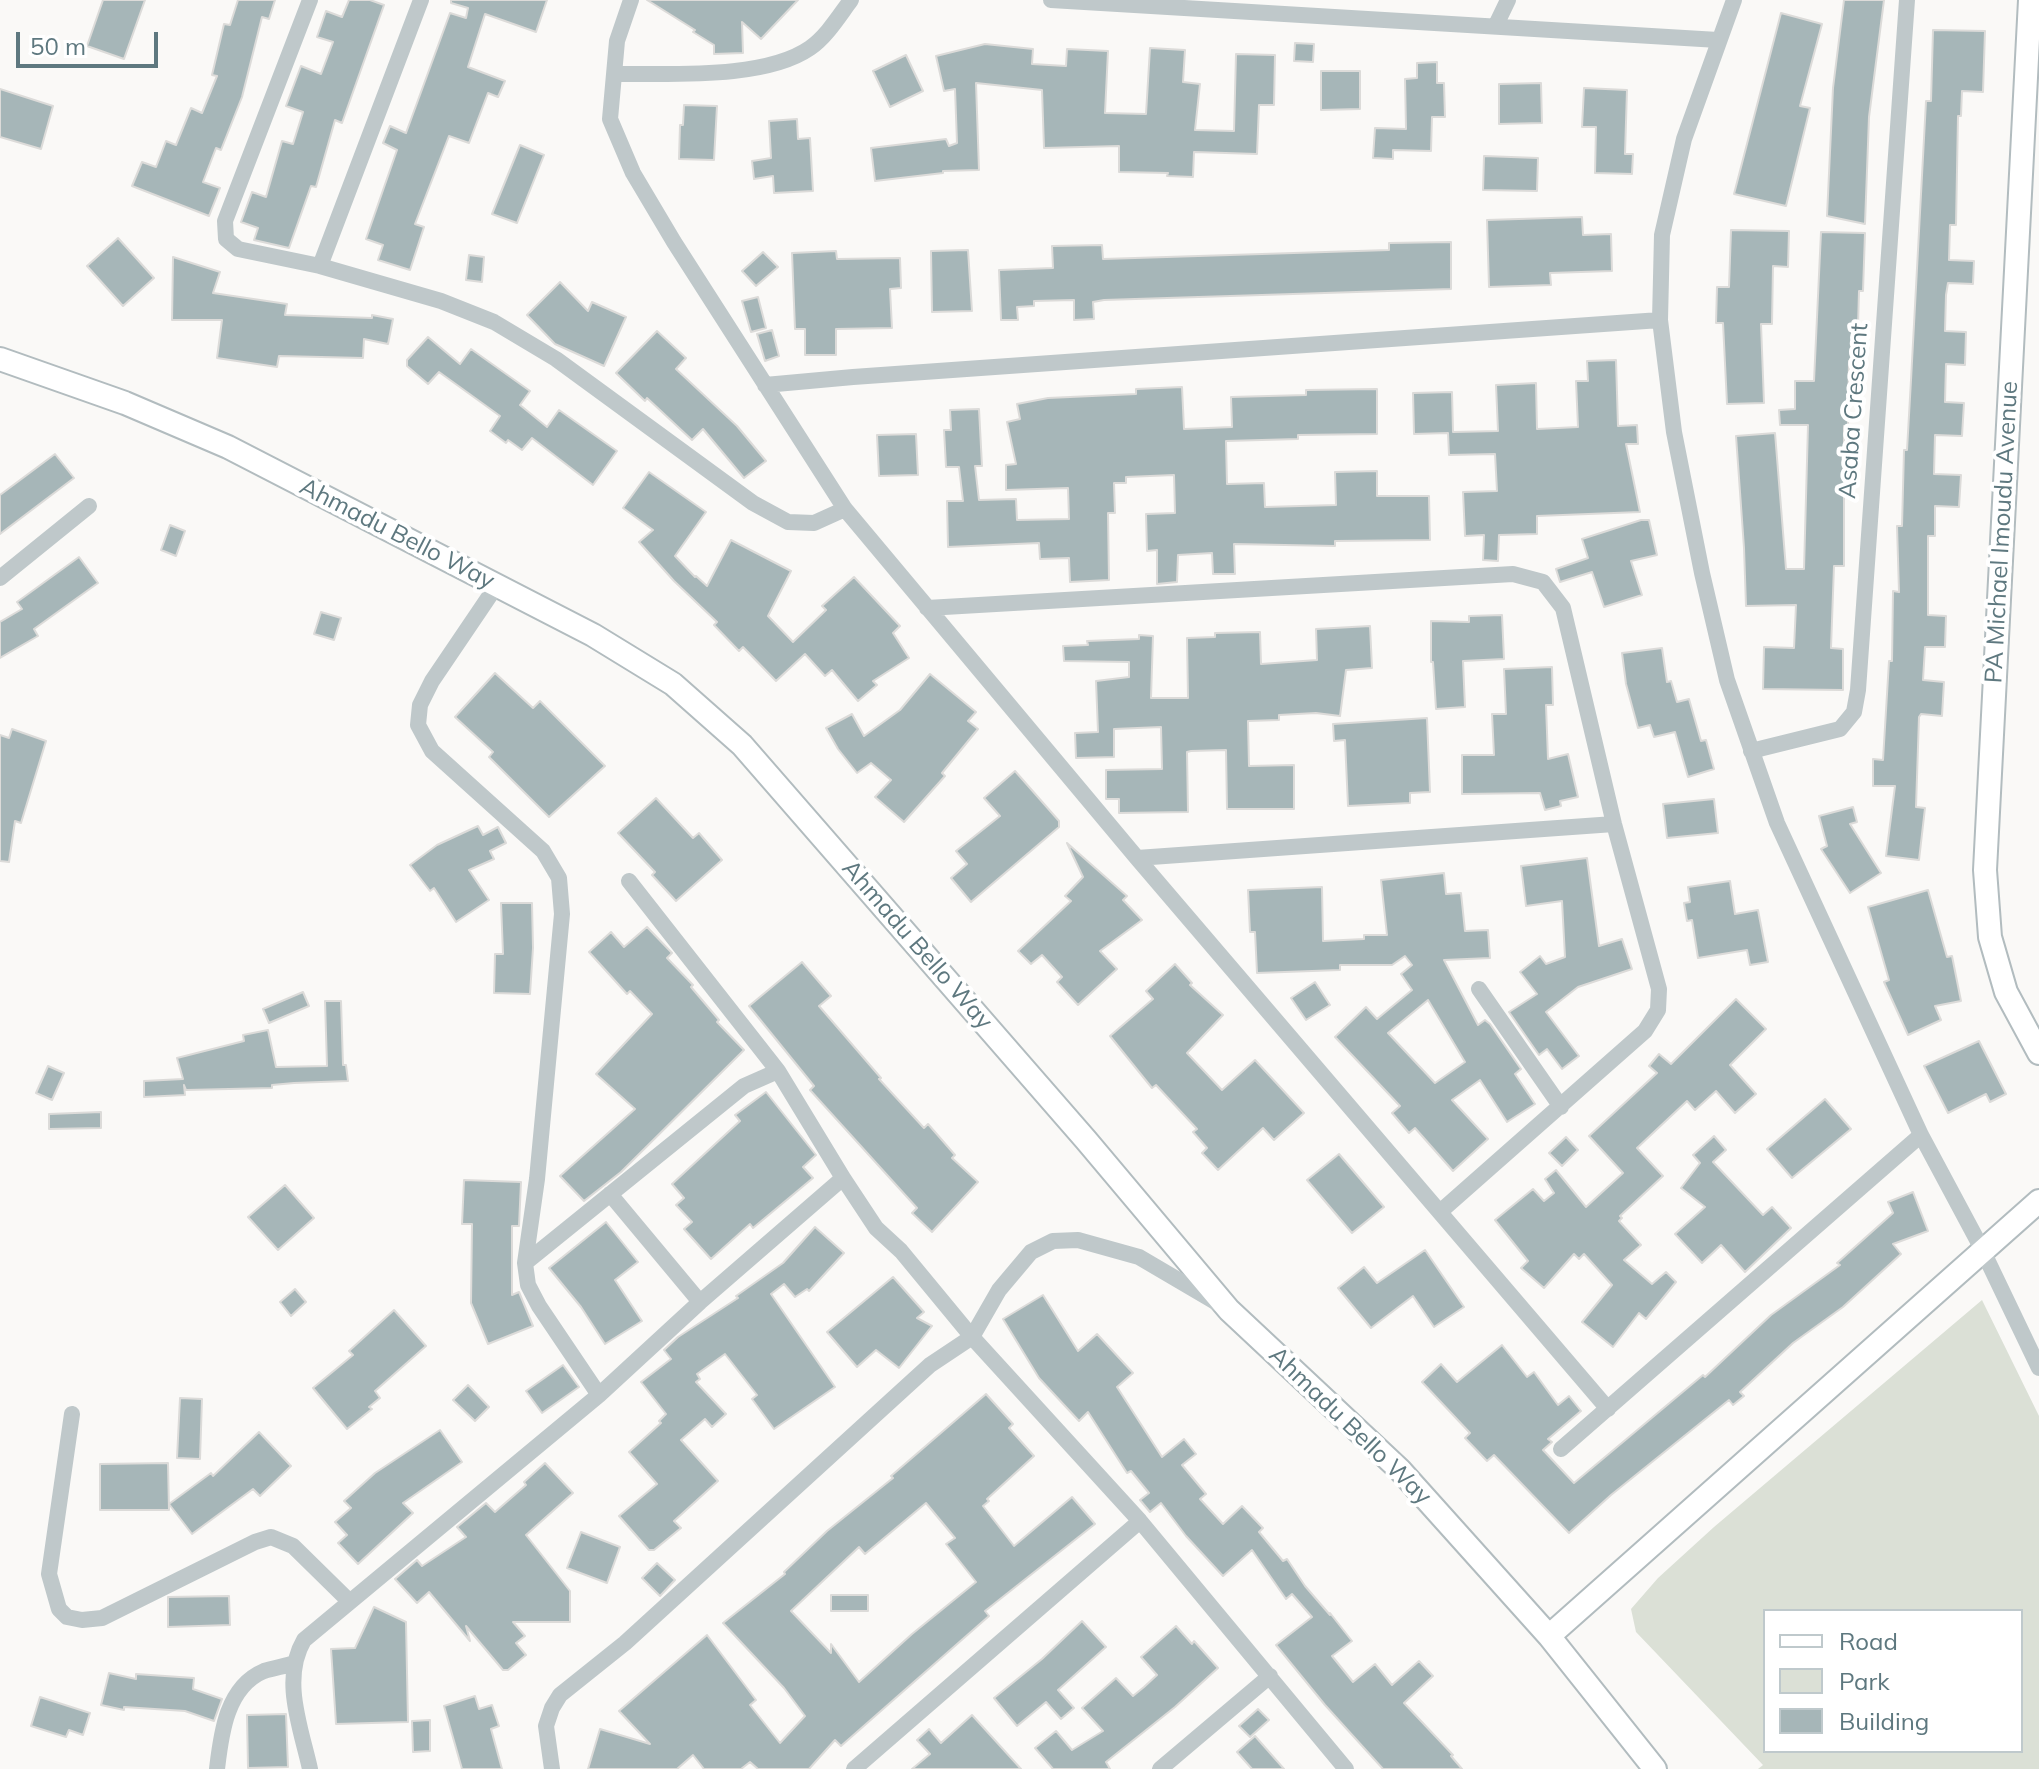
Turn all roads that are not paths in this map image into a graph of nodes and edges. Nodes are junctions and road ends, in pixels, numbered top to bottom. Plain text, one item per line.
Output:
1 (310, 0) edge
2 (421, 0) edge
3 (631, 0) edge
4 (851, 0) edge
5 (1051, 0) edge
6 (1057, 0) edge
7 (1508, 0) edge
8 (1734, 0) edge
9 (1907, 0) edge
10 (2030, 0) edge
11 (1260, 6) edge
12 (1496, 25) junction
13 (1718, 40) junction
14 (614, 74) junction
15 (2031, 110) edge
16 (320, 266) junction
17 (1660, 320) junction
18 (0, 359) edge
19 (765, 385) junction
20 (89, 506) dead end
21 (845, 509) junction
22 (0, 578) edge
23 (497, 585) junction
24 (927, 608) junction
25 (1751, 751) junction
26 (1614, 824) junction
27 (1137, 858) junction
28 (629, 881) dead end
29 (1479, 989) dead end
30 (2039, 1053) edge
31 (778, 1071) junction
32 (1561, 1107) junction
33 (1921, 1135) junction
34 (843, 1178) junction
35 (610, 1194) junction
36 (2039, 1201) edge
37 (1441, 1211) junction
38 (1982, 1249) junction
39 (525, 1263) junction
40 (700, 1302) junction
41 (1229, 1310) junction
42 (972, 1337) junction
43 (2039, 1368) edge
44 (599, 1395) junction
45 (1608, 1409) junction
46 (72, 1414) dead end
47 (1561, 1449) dead end
48 (1140, 1521) junction
49 (349, 1601) junction
50 (1549, 1636) junction
51 (295, 1663) junction
52 (1270, 1676) junction
53 (217, 1769) edge
54 (310, 1769) edge
55 (552, 1769) edge
56 (854, 1769) edge
57 (1160, 1769) edge
58 (1346, 1769) edge
59 (1655, 1769) edge

1 - 16 street
2 - 16 street
3 - 14 street
4 - 14 street
5 - 6 street
6 - 11 street
7 - 12 street
8 - 13 street
9 - 25 street, Asaba Crescent
10 - 15 street, PA Michael Imoudu Avenue
11 - 12 street
12 - 13 street
13 - 17 street
14 - 19 street
15 - 30 street, PA Michael Imoudu Avenue
16 - 21 street
17 - 19 street
17 - 25 street
18 - 23 street, Ahmadu Bello Way
19 - 21 street
20 - 22 street
21 - 24 street
23 - 39 street
23 - 41 street, Ahmadu Bello Way
24 - 26 street
24 - 27 street
25 - 33 street
26 - 27 street
26 - 32 street
27 - 37 street
28 - 31 street
29 - 32 street
31 - 34 street
31 - 35 street
32 - 37 street
33 - 38 street
33 - 45 street
34 - 40 street
34 - 42 street
35 - 39 street
35 - 40 street
36 - 38 street
37 - 45 street
38 - 43 street
38 - 50 street
39 - 44 street
40 - 44 street
41 - 42 street
41 - 50 street, Ahmadu Bello Way
42 - 48 street
42 - 55 street
44 - 49 street
45 - 47 street
46 - 49 street
48 - 52 street
48 - 56 street
49 - 51 street
50 - 59 street, Ahmadu Bello Way
51 - 53 street
51 - 54 street
52 - 57 street
52 - 58 street

